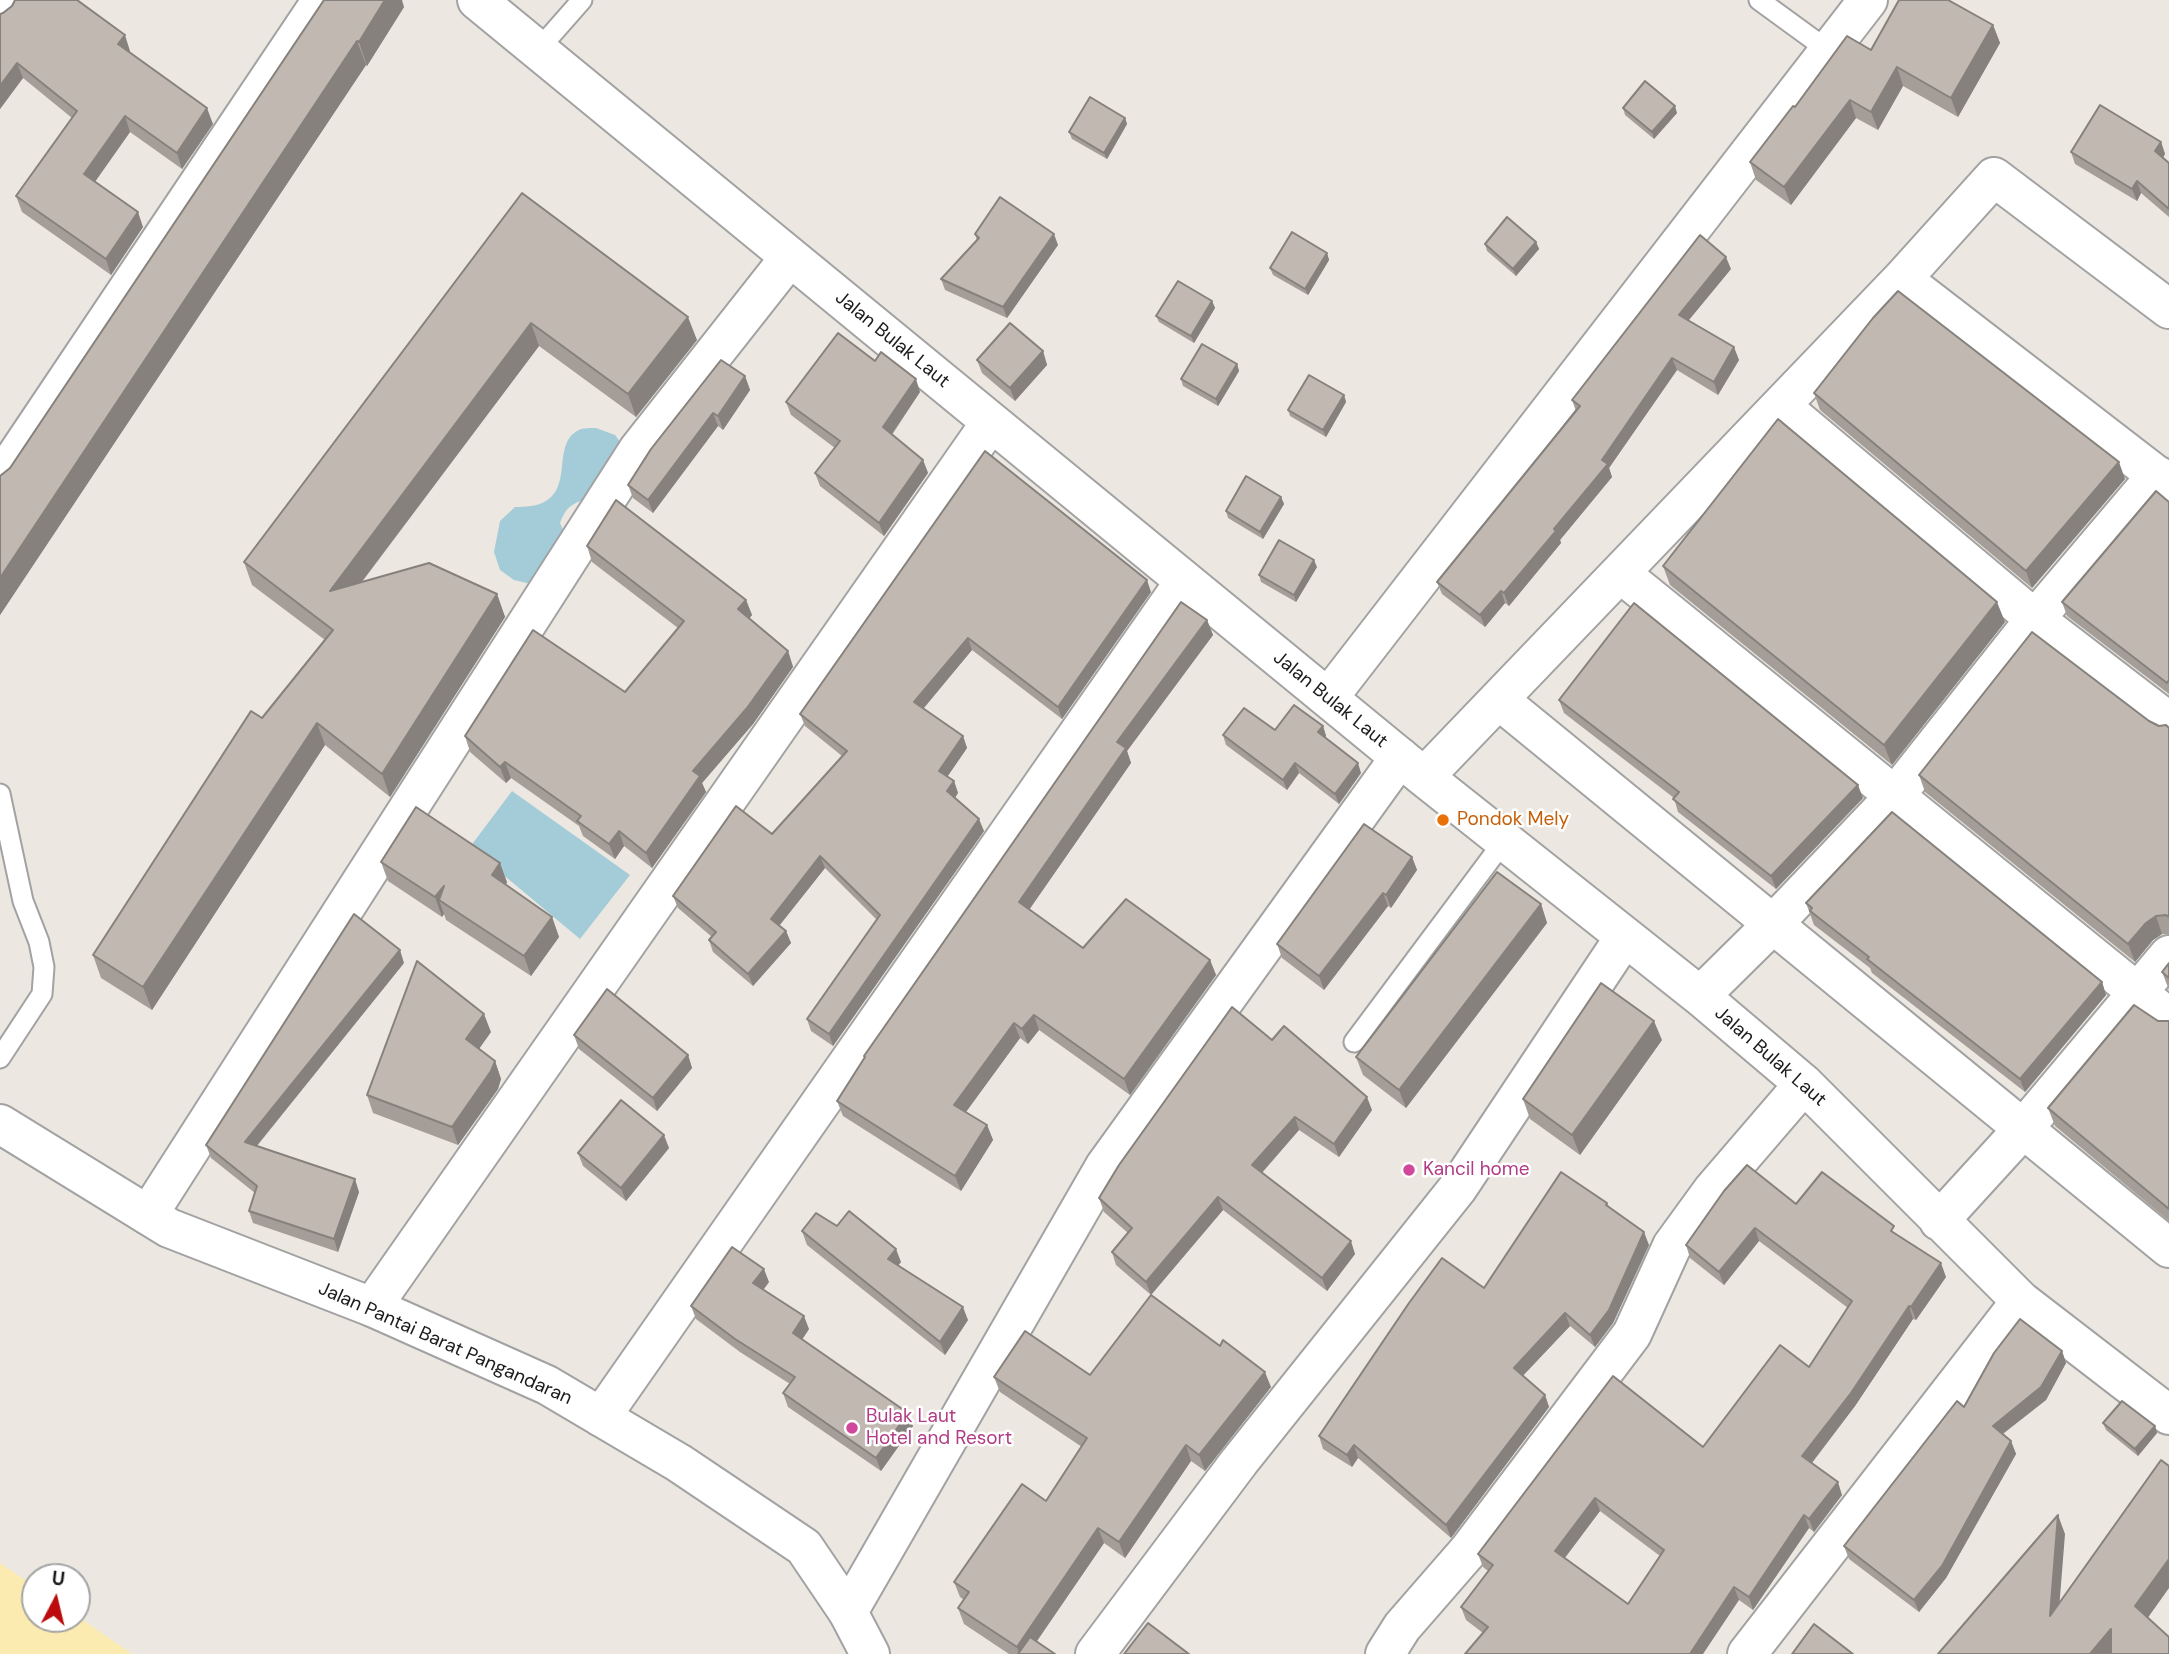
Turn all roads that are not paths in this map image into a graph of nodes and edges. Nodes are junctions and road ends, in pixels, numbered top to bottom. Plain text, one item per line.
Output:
1 (6, 0) edge
2 (322, 0) edge
3 (477, 0) edge
4 (582, 0) edge
5 (1759, 0) edge
6 (1868, 0) edge
7 (0, 9) edge
8 (538, 50) junction
9 (1829, 51) junction
10 (790, 257) junction
11 (1902, 279) junction
12 (2169, 309) edge
13 (1780, 406) junction
14 (991, 422) junction
15 (0, 480) edge
16 (2163, 480) edge
17 (1620, 573) junction
18 (1185, 581) junction
19 (2035, 619) junction
20 (1328, 698) junction
21 (1499, 700) junction
22 (2169, 722) edge
23 (1412, 767) junction
24 (0, 793) edge
25 (1894, 797) junction
26 (1504, 841) junction
27 (1774, 923) junction
28 (1624, 938) junction
29 (2169, 955) edge
30 (2138, 992) junction
31 (1700, 996) junction
32 (2169, 1018) edge
33 (1354, 1042) dead end
34 (0, 1058) edge
35 (1804, 1084) junction
36 (0, 1124) edge
37 (2023, 1129) junction
38 (148, 1215) junction
39 (1939, 1220) junction
40 (2169, 1248) edge
41 (2021, 1301) junction
42 (372, 1307) junction
43 (2169, 1415) edge
44 (601, 1417) junction
45 (848, 1612) junction
46 (870, 1654) edge
47 (1096, 1654) edge
48 (1385, 1654) edge
49 (1747, 1654) edge

1 - 7 street
2 - 15 street
3 - 8 street, Jalan Bulak Laut
4 - 8 lane
5 - 9 lane
6 - 9 street
8 - 10 street, Jalan Bulak Laut
9 - 20 street
10 - 14 street, Jalan Bulak Laut
10 - 38 street
11 - 12 street
11 - 13 street
11 - 16 street
13 - 17 street
13 - 19 street
14 - 18 street, Jalan Bulak Laut
14 - 42 street
16 - 19 street
17 - 21 street
17 - 25 street
18 - 20 street, Jalan Bulak Laut
18 - 44 street
19 - 22 street
19 - 25 street
20 - 23 street, Jalan Bulak Laut
21 - 23 street
21 - 27 street
23 - 26 street, Jalan Bulak Laut
23 - 45 street
24 - 34 lane
25 - 27 street
25 - 30 street
26 - 28 street, Jalan Bulak Laut
26 - 33 lane
27 - 31 street
27 - 37 street
28 - 31 street, Jalan Bulak Laut
28 - 47 street
29 - 30 street
30 - 32 street
30 - 37 street
31 - 35 street, Jalan Bulak Laut
35 - 39 street, Jalan Bulak Laut
35 - 48 street
36 - 38 street, Jalan Pantai Barat Pangandaran
37 - 39 street
37 - 40 street
38 - 42 street, Jalan Pantai Barat Pangandaran
39 - 41 street, Jalan Bulak Laut
41 - 43 street, Jalan Bulak Laut
41 - 49 street
42 - 44 street, Jalan Pantai Barat Pangandaran
44 - 45 street, Jalan Pantai Barat Pangandaran
45 - 46 street, Jalan Pantai Barat Pangandaran

